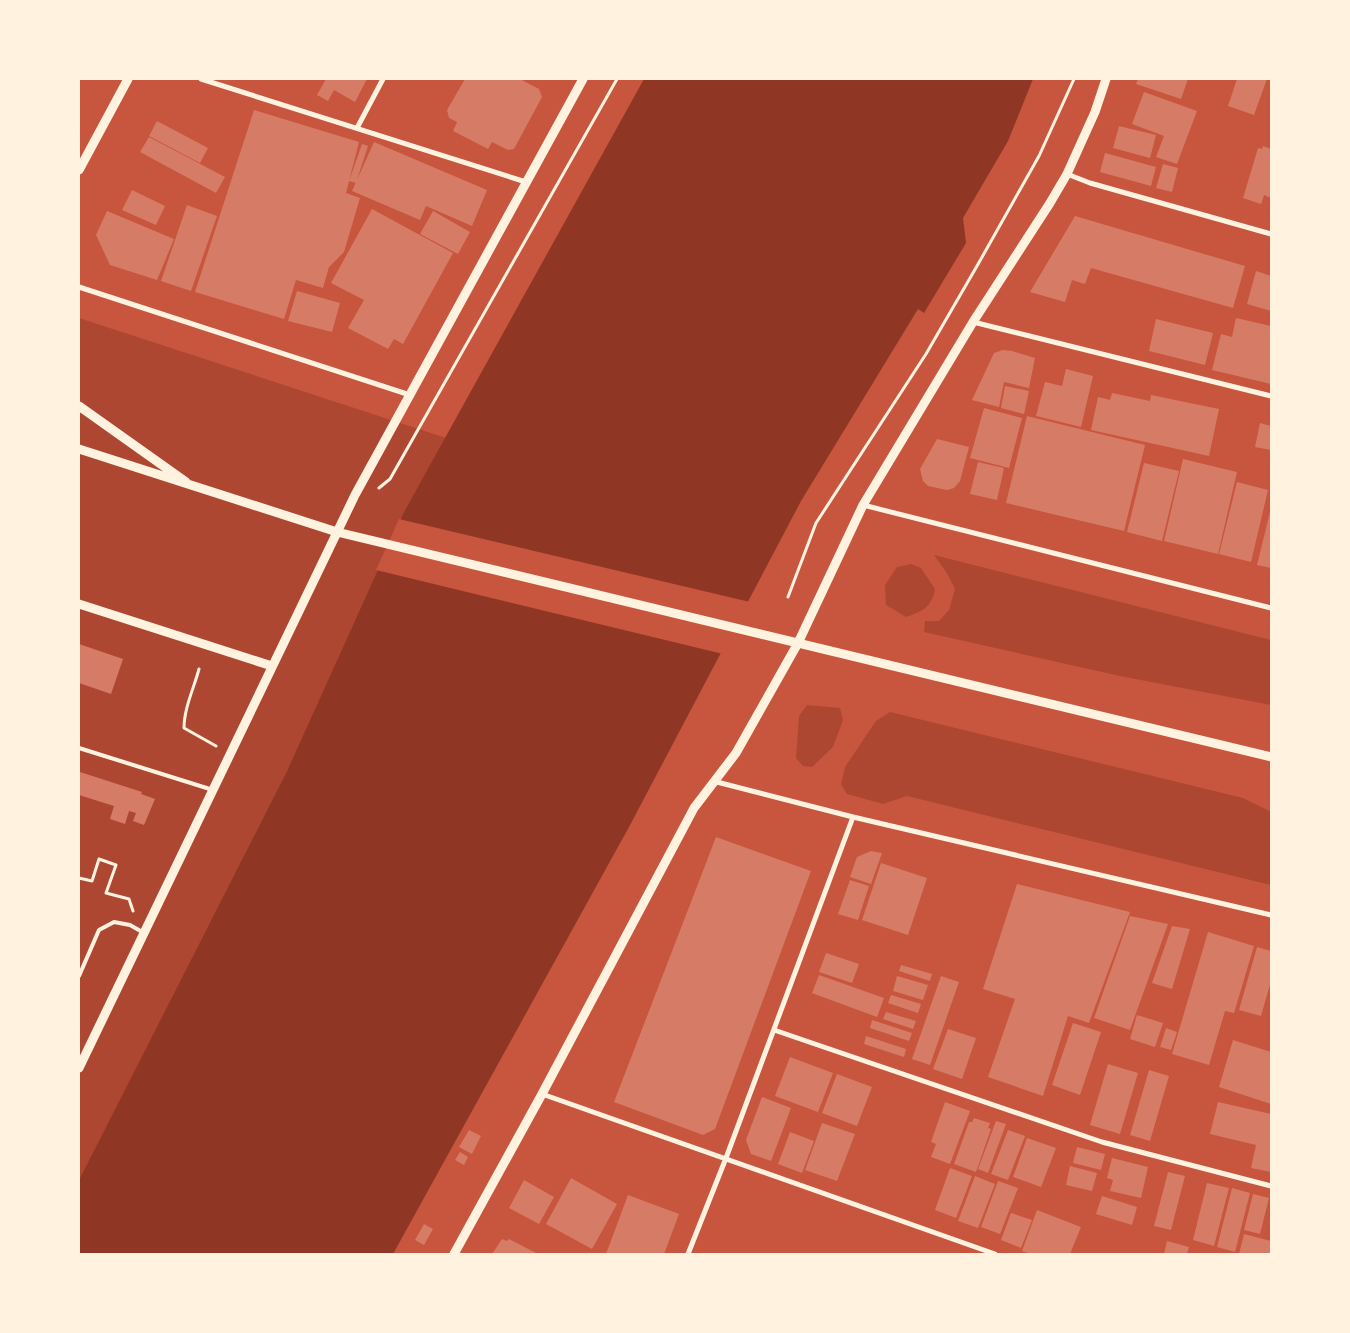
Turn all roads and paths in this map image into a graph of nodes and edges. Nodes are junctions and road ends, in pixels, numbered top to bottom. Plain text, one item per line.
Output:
1 (128, 79) edge
2 (201, 79) edge
3 (383, 79) edge
4 (583, 79) edge
5 (617, 79) edge
6 (1074, 79) edge
7 (1106, 79) edge
8 (356, 128) junction
9 (79, 170) edge
10 (1067, 174) junction
11 (526, 182) junction
12 (1271, 234) edge
13 (79, 287) edge
14 (973, 322) junction
15 (410, 394) junction
16 (1271, 396) edge
17 (79, 406) edge
18 (79, 449) edge
19 (194, 488) junction
20 (378, 489) dead end
21 (863, 505) junction
22 (337, 532) junction
23 (788, 597) dead end
24 (79, 604) edge
25 (1271, 608) edge
26 (798, 643) junction
27 (272, 666) junction
28 (199, 669) dead end
29 (217, 746) dead end
30 (79, 748) edge
31 (1271, 758) edge
32 (713, 782) junction
33 (212, 790) junction
34 (853, 817) junction
35 (79, 879) edge
36 (134, 915) dead end
37 (1271, 915) edge
38 (144, 933) junction
39 (79, 976) edge
40 (774, 1030) junction
41 (79, 1068) edge
42 (542, 1094) junction
43 (726, 1158) junction
44 (1271, 1186) edge
45 (454, 1254) edge
46 (688, 1254) edge
47 (995, 1254) edge

1 - 9 street
2 - 8 street
3 - 8 street
4 - 11 street
5 - 20 path
6 - 23 path
7 - 10 street
8 - 11 street
10 - 12 street
10 - 14 street
11 - 15 street
13 - 15 street
14 - 16 street
14 - 21 street
15 - 22 street
17 - 19 street
18 - 19 street
19 - 22 street
21 - 25 street
21 - 26 street
22 - 26 street
22 - 27 street
24 - 27 street
26 - 31 street
26 - 32 street
27 - 33 street
28 - 29 path
30 - 33 lane
32 - 34 street
32 - 42 street
33 - 38 street
34 - 37 street
34 - 40 street
35 - 36 path
38 - 39 lane
38 - 41 street
40 - 43 street
40 - 44 street
42 - 43 street
42 - 45 street
43 - 46 street
43 - 47 street

